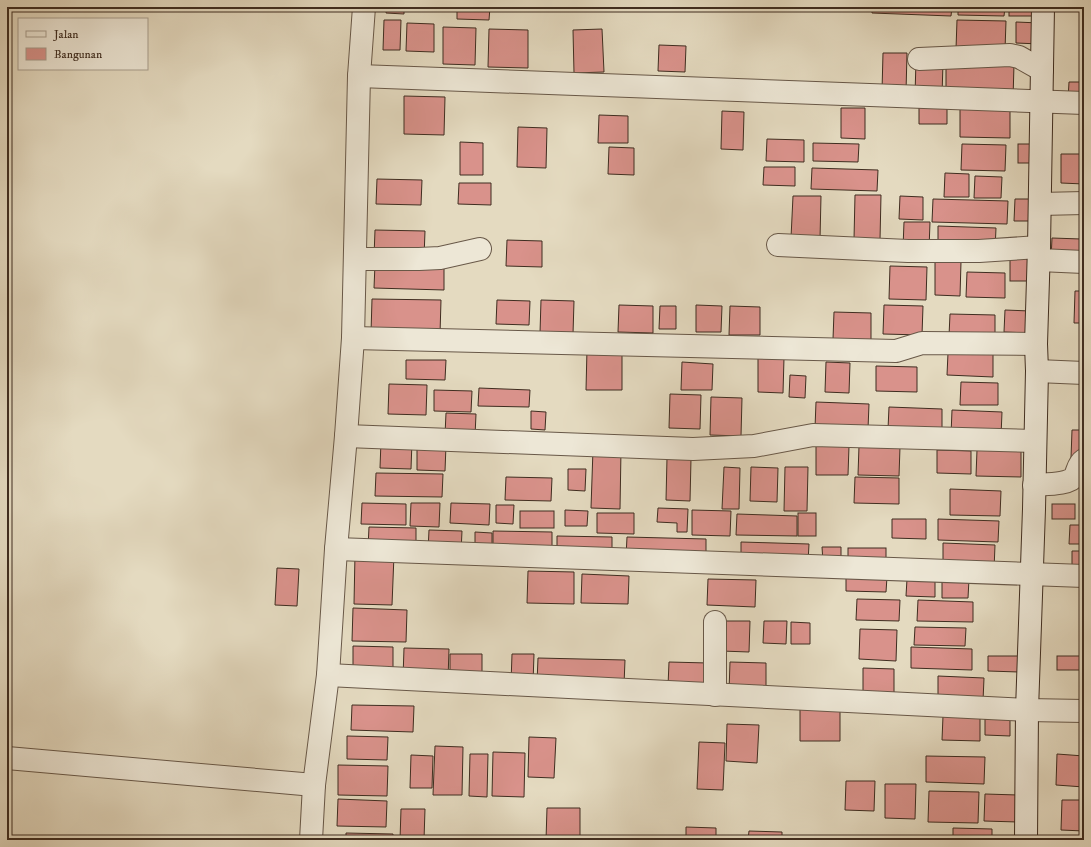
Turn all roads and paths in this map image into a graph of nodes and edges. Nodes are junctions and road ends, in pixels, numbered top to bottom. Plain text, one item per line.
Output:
1 (364, 7) edge
2 (1043, 7) edge
3 (919, 59) dead end
4 (1042, 70) junction
5 (359, 76) junction
6 (1041, 102) junction
7 (1084, 103) edge
8 (1084, 203) edge
9 (1040, 204) junction
10 (778, 245) dead end
11 (480, 249) dead end
12 (1039, 254) junction
13 (355, 259) junction
14 (1084, 262) edge
15 (353, 338) junction
16 (1036, 344) junction
17 (1037, 371) junction
18 (1084, 372) edge
19 (346, 436) junction
20 (1035, 441) junction
21 (1084, 460) edge
22 (1034, 485) junction
23 (336, 550) junction
24 (1032, 575) junction
25 (1084, 576) edge
26 (715, 622) dead end
27 (328, 675) junction
28 (715, 694) junction
29 (1028, 710) junction
30 (1084, 711) edge
31 (7, 758) edge
32 (314, 785) junction
33 (311, 840) edge
34 (1026, 840) edge

1 - 5 street
2 - 4 street
3 - 4 street
4 - 6 street
5 - 6 street
5 - 13 street
6 - 7 street
6 - 9 street
8 - 9 street
9 - 12 street
10 - 12 street
11 - 13 street
12 - 14 street
12 - 16 street
13 - 15 street
15 - 16 street
15 - 19 street
16 - 17 street
17 - 18 street
17 - 20 street
19 - 20 street
19 - 23 street
20 - 22 street
21 - 22 street
22 - 24 street
23 - 24 street
23 - 27 street
24 - 25 street
24 - 29 street
26 - 28 street
27 - 28 street
27 - 32 street
28 - 29 street
29 - 30 street
29 - 34 street
31 - 32 street
32 - 33 street

